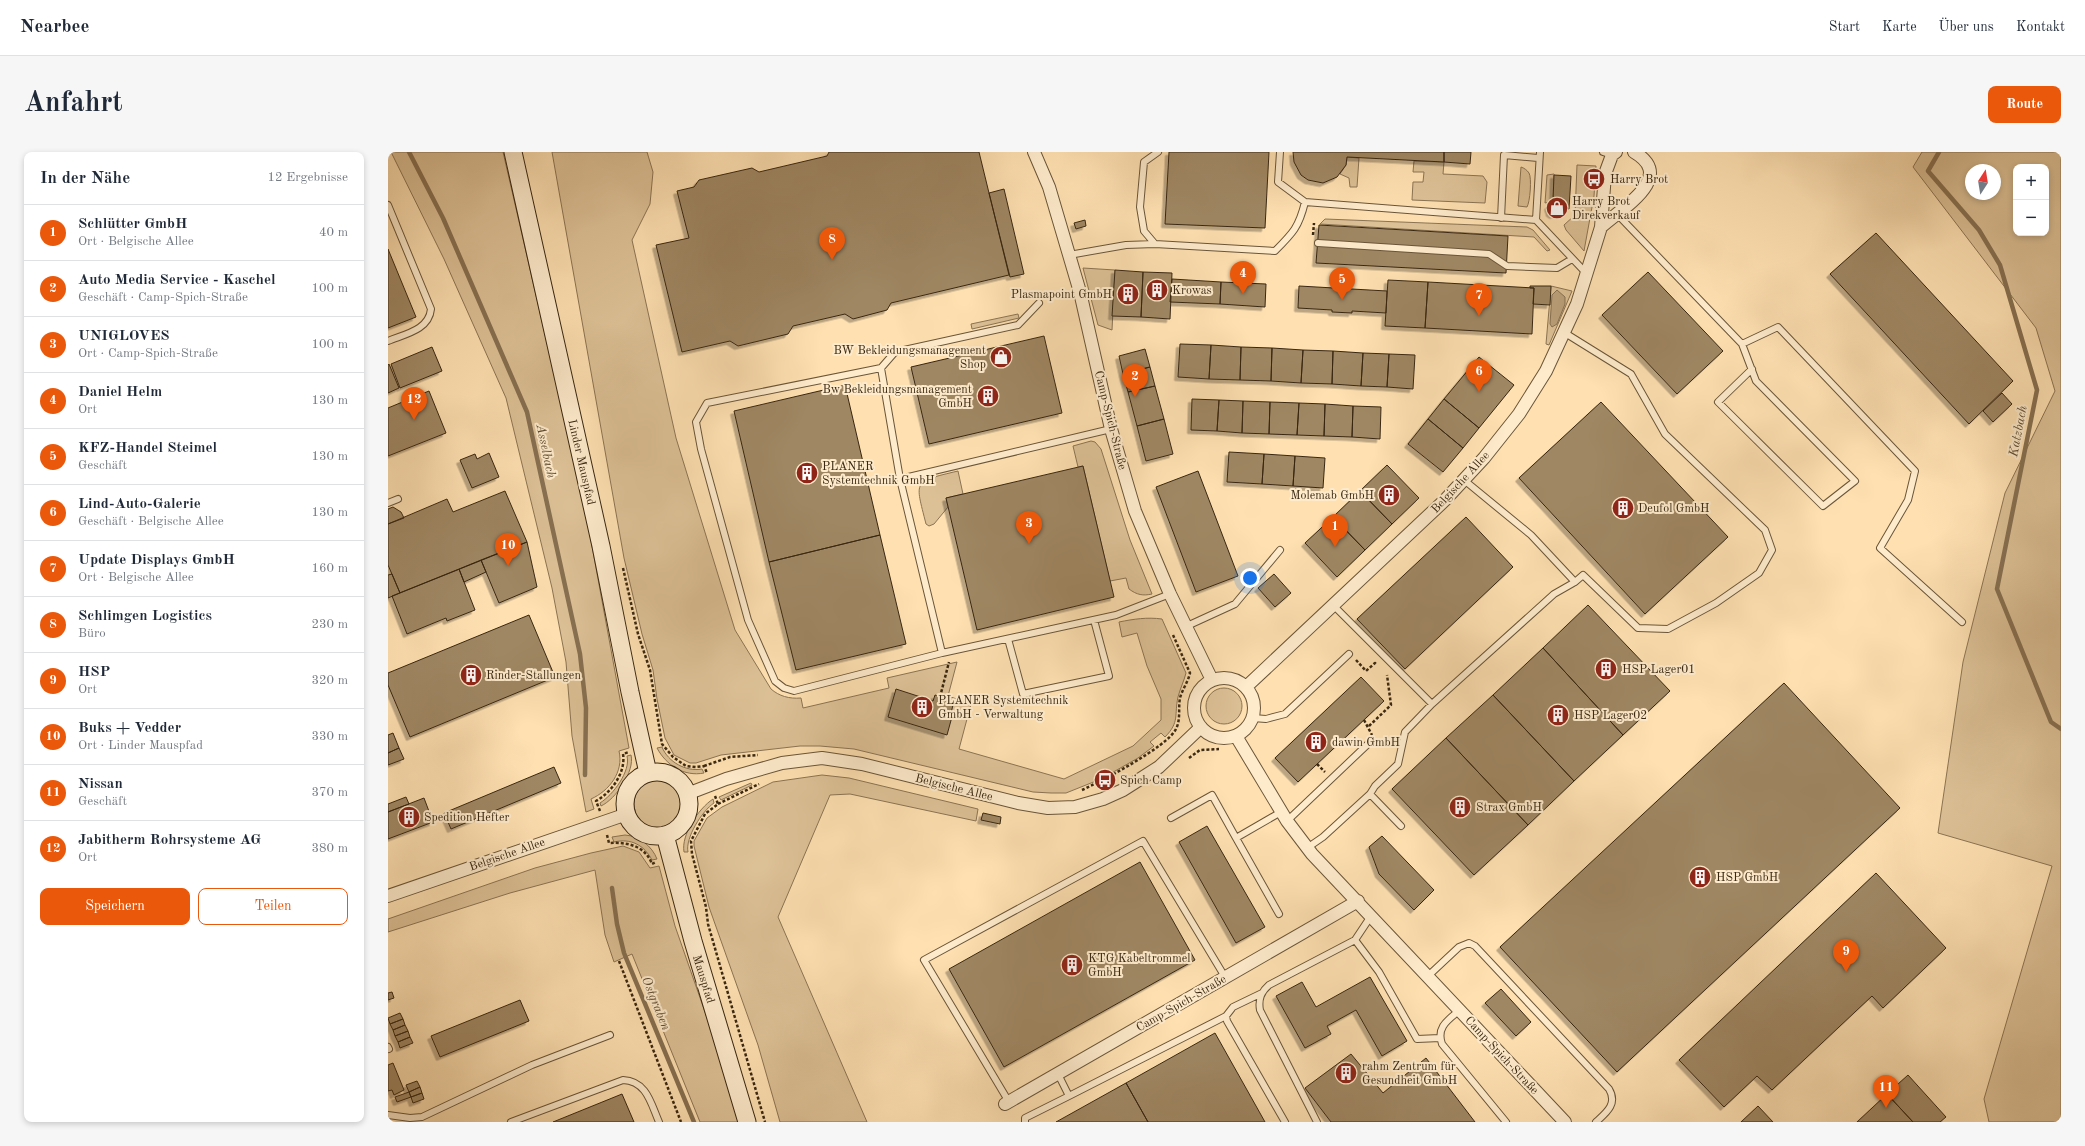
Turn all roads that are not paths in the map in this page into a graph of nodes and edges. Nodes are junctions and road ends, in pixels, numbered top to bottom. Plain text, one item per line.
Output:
1 (514, 152) edge
2 (1034, 152) edge
3 (1158, 152) edge
4 (1280, 152) edge
5 (1634, 152) edge
6 (1610, 153) edge
7 (1539, 155) edge
8 (1305, 202) junction
9 (388, 205) edge
10 (1616, 213) junction
11 (1501, 218) junction
12 (1536, 220) junction
13 (1601, 227) junction
14 (1315, 242) road end
15 (1155, 244) junction
16 (1068, 255) junction
17 (1572, 259) junction
18 (1587, 274) junction
19 (1039, 303) dead end
20 (1565, 333) junction
21 (388, 341) edge
22 (1742, 344) junction
23 (881, 368) junction
24 (1752, 369) junction
25 (1111, 429) junction
26 (900, 479) junction
27 (1464, 480) junction
28 (398, 499) dead end
29 (388, 503) edge
30 (1280, 550) dead end
31 (1575, 582) junction
32 (1170, 594) junction
33 (1332, 605) junction
34 (1094, 620) junction
35 (1962, 622) dead end
36 (1187, 626) junction
37 (1008, 639) junction
38 (942, 653) junction
39 (1349, 654) road end
40 (1212, 680) junction
41 (1246, 687) junction
42 (1432, 704) junction
43 (1252, 718) junction
44 (1200, 727) junction
45 (1236, 736) junction
46 (1368, 744) road end
47 (648, 773) junction
48 (687, 794) junction
49 (1370, 794) junction
50 (626, 814) junction
51 (1284, 817) junction
52 (1171, 818) dead end
53 (1401, 826) dead end
54 (666, 834) junction
55 (1236, 838) junction
56 (1307, 848) junction
57 (388, 896) edge
58 (1358, 901) junction
59 (1279, 914) dead end
60 (1371, 915) junction
61 (1355, 940) junction
62 (1428, 976) junction
63 (1225, 977) junction
64 (1262, 993) junction
65 (1460, 1010) junction
66 (1226, 1016) junction
67 (610, 1035) dead end
68 (1440, 1038) junction
69 (1058, 1074) junction
70 (1069, 1096) junction
71 (1007, 1103) joint
72 (388, 1115) edge
73 (511, 1122) edge
74 (659, 1122) edge
75 (748, 1122) edge
76 (1025, 1122) edge
77 (1285, 1122) edge
78 (1317, 1122) edge
79 (1506, 1122) edge
80 (1565, 1122) edge
81 (1596, 1122) edge

1 - 47 street, Linder Mauspfad
2 - 16 street, Camp-Spich-Straße
3 - 15 lane
4 - 8 lane
5 - 10 street
6 - 13 street, Belgische Allee
7 - 11 lane
7 - 12 lane
8 - 11 lane
8 - 15 lane
9 - 21 lane
10 - 13 street
10 - 22 lane
11 - 12 lane
12 - 17 lane
13 - 18 street, Belgische Allee
14 - 17 lane
15 - 16 lane
16 - 25 street, Camp-Spich-Straße
17 - 18 lane
18 - 20 street, Belgische Allee
19 - 23 lane
20 - 27 street, Belgische Allee
20 - 31 lane
22 - 24 lane
22 - 35 lane
23 - 26 lane
23 - 38 lane
24 - 24 lane
25 - 26 lane
25 - 32 street, Camp-Spich-Straße
26 - 38 lane
27 - 31 lane
27 - 33 street, Belgische Allee
28 - 29 lane
30 - 36 lane
31 - 42 lane
32 - 34 lane
32 - 36 street, Camp-Spich-Straße
33 - 41 street, Belgische Allee
33 - 42 lane
34 - 37 lane
34 - 37 lane
36 - 40 street, Camp-Spich-Straße
37 - 38 lane
39 - 43 lane
40 - 41 street
40 - 44 street
41 - 43 street
42 - 49 lane
43 - 45 street
44 - 45 street
44 - 48 street, Belgische Allee
45 - 51 street, Camp-Spich-Straße
46 - 51 lane
47 - 48 street
47 - 50 street
48 - 54 street
49 - 53 lane
49 - 56 lane
50 - 54 street
50 - 57 street, Belgische Allee
51 - 55 lane
51 - 56 street, Camp-Spich-Straße
52 - 55 lane
54 - 75 street, Mauspfad
55 - 59 lane
56 - 58 street, Camp-Spich-Straße
58 - 60 street, Camp-Spich-Straße
58 - 63 street, Camp-Spich-Straße
60 - 61 lane
60 - 62 street, Camp-Spich-Straße
61 - 64 lane
61 - 68 lane
62 - 65 street, Camp-Spich-Straße
62 - 81 lane
63 - 69 street, Camp-Spich-Straße
63 - 71 lane
64 - 66 lane
64 - 78 lane
65 - 68 lane
65 - 80 street, Camp-Spich-Straße
66 - 70 lane
66 - 77 lane
67 - 72 lane
68 - 79 lane
69 - 70 lane
69 - 71 street, Camp-Spich-Straße
70 - 76 lane
73 - 74 lane

